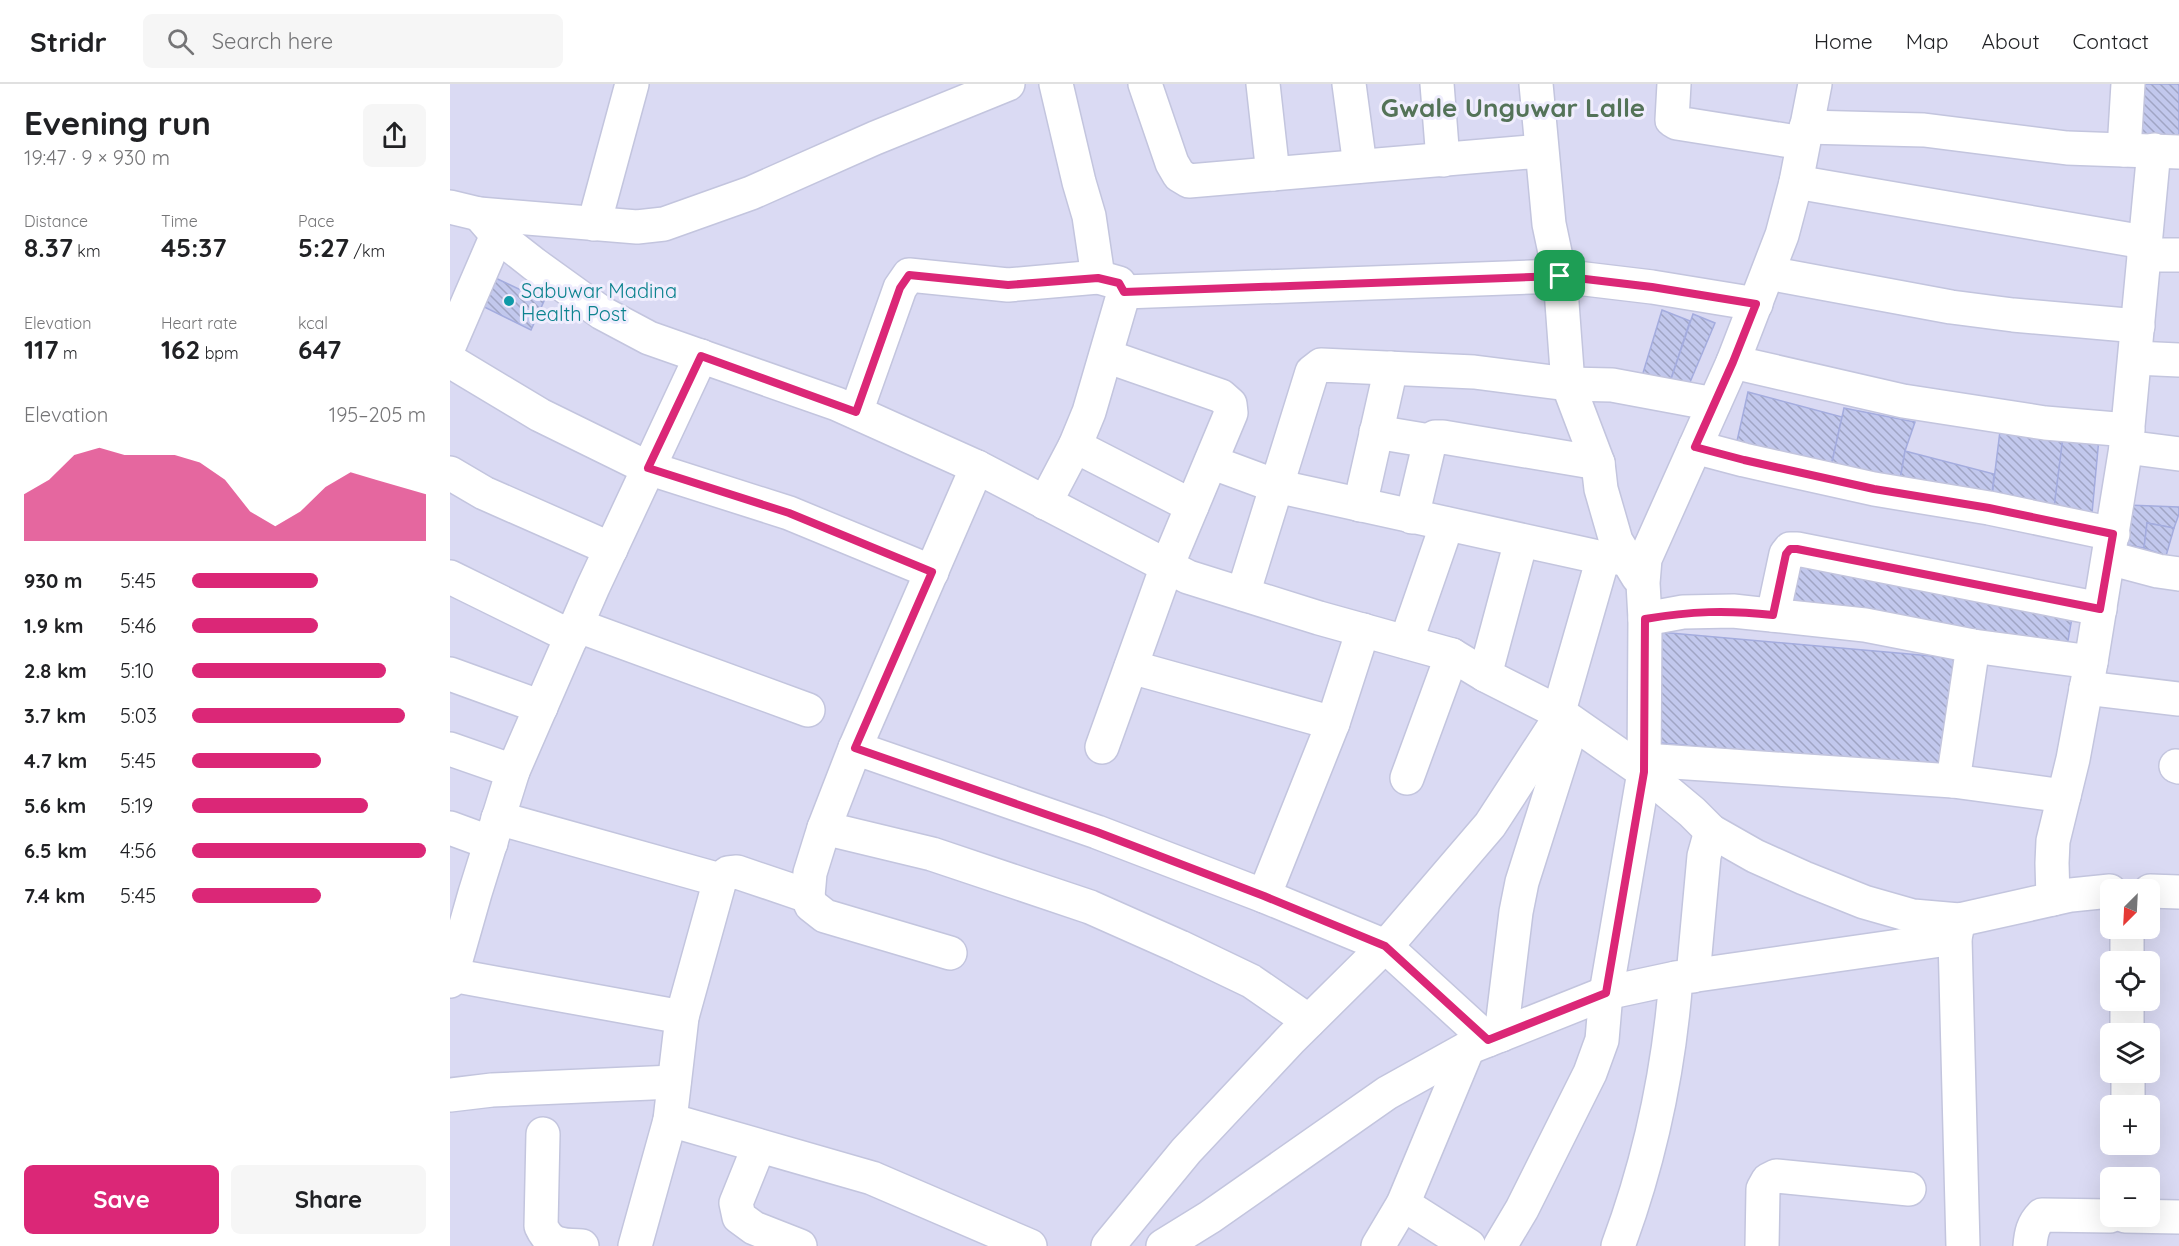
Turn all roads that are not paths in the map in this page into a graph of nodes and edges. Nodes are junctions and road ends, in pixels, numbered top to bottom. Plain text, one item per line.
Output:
1 (632, 84) edge
2 (1008, 84) edge
3 (1056, 84) edge
4 (1145, 84) edge
5 (1350, 84) edge
6 (1437, 84) edge
7 (1536, 84) edge
8 (1674, 84) edge
9 (1815, 84) edge
10 (2128, 84) edge
11 (1268, 85) edge
12 (1805, 135) junction
13 (1541, 151) junction
14 (2152, 151) edge
15 (1443, 160) junction
16 (1359, 166) junction
17 (1273, 174) junction
18 (1796, 182) junction
19 (475, 219) edge
20 (594, 224) junction
21 (2144, 249) junction
22 (2179, 255) edge
23 (1768, 273) junction
24 (1560, 276) junction
25 (1111, 285) junction
26 (1756, 304) junction
27 (2138, 326) junction
28 (450, 344) edge
29 (701, 356) junction
30 (1106, 356) junction
31 (2135, 358) junction
32 (2179, 360) edge
33 (450, 361) edge
34 (1733, 362) junction
35 (1390, 368) junction
36 (1568, 384) junction
37 (1714, 404) junction
38 (856, 412) junction
39 (1376, 432) junction
40 (2127, 439) junction
41 (1430, 441) junction
42 (1075, 446) junction
43 (1695, 447) junction
44 (2179, 454) edge
45 (1211, 462) junction
46 (1598, 463) junction
47 (977, 467) junction
48 (648, 468) junction
49 (450, 472) edge
50 (1276, 486) junction
51 (1045, 504) junction
52 (1360, 505) junction
53 (1192, 506) junction
54 (1412, 516) junction
55 (1447, 524) junction
56 (1521, 541) junction
57 (2111, 546) junction
58 (611, 549) junction
59 (1167, 566) junction
60 (1623, 566) junction
61 (932, 572) junction
62 (2179, 574) edge
63 (450, 577) edge
64 (1243, 594) junction
65 (2100, 609) junction
66 (1773, 615) junction
67 (1645, 619) junction
68 (1363, 630) junction
69 (574, 631) junction
70 (1406, 642) junction
71 (1973, 645) junction
72 (1452, 655) junction
73 (1131, 667) junction
74 (450, 674) edge
75 (1485, 675) junction
76 (2088, 675) junction
77 (2179, 699) edge
78 (541, 707) junction
79 (807, 710) dead end
80 (1557, 718) junction
81 (1333, 723) junction
82 (1102, 747) dead end
83 (855, 748) junction
84 (450, 749) edge
85 (1644, 766) junction
86 (513, 771) junction
87 (1407, 778) dead end
88 (1953, 781) junction
89 (2064, 796) junction
90 (450, 828) edge
91 (824, 828) junction
92 (494, 830) junction
93 (1712, 831) junction
94 (720, 880) junction
95 (2160, 891) edge
96 (2100, 892) edge
97 (2179, 892) edge
98 (808, 896) junction
99 (1264, 896) junction
100 (2053, 899) junction
101 (1957, 929) junction
102 (1385, 946) junction
103 (950, 953) dead end
104 (1684, 977) junction
105 (451, 978) edge
106 (1606, 993) junction
107 (682, 1017) junction
108 (1309, 1021) junction
109 (1485, 1041) junction
110 (674, 1082) junction
111 (450, 1095) edge
112 (670, 1120) junction
113 (543, 1134) dead end
114 (759, 1146) junction
115 (1909, 1189) dead end
116 (1403, 1204) junction
117 (2100, 1216) edge
118 (1210, 1217) junction
119 (2160, 1217) edge
120 (2179, 1217) edge
121 (582, 1246) edge
122 (635, 1246) edge
123 (800, 1246) edge
124 (1030, 1246) edge
125 (1108, 1246) edge
126 (1163, 1246) edge
127 (1191, 1246) edge
128 (1378, 1246) edge
129 (1469, 1246) edge
130 (1500, 1246) edge
131 (1618, 1246) edge
132 (1762, 1246) edge
133 (1963, 1246) edge
134 (2030, 1246) edge

1 - 20 street
2 - 20 street
3 - 25 street
4 - 17 street
5 - 16 street
6 - 15 street
7 - 13 street
8 - 12 street
9 - 12 street
10 - 14 street
11 - 17 street
12 - 14 street
12 - 18 street
13 - 15 street
13 - 24 street
14 - 21 street
15 - 16 street
16 - 17 street
18 - 21 street
18 - 23 street
19 - 20 street
19 - 28 street
19 - 29 street
21 - 22 street
21 - 27 street
23 - 26 street
23 - 27 street
24 - 25 street
24 - 26 street
24 - 36 street
25 - 30 street
25 - 38 street
26 - 34 street
27 - 31 street
29 - 38 street
29 - 48 street
30 - 42 street
30 - 45 street
31 - 32 street
31 - 40 street
33 - 48 street
34 - 37 street
34 - 40 street
35 - 36 street
35 - 39 street
35 - 50 street
36 - 37 street
36 - 46 street
37 - 43 street
38 - 47 street
39 - 41 street
39 - 52 street
40 - 44 street
40 - 57 street
41 - 46 street
41 - 54 street
42 - 51 street
42 - 53 street
43 - 57 street
43 - 60 street
45 - 50 street
45 - 53 street
46 - 60 street
47 - 51 street
47 - 61 street
48 - 58 street
48 - 61 street
49 - 58 street
50 - 52 street
50 - 64 street
51 - 59 street
52 - 54 street
53 - 59 street
54 - 55 street
55 - 56 street
55 - 70 street
56 - 60 street
56 - 75 street
57 - 62 street
57 - 65 street
58 - 69 street
59 - 64 street
59 - 73 street
60 - 67 street
60 - 80 street
61 - 83 street
63 - 69 street
64 - 68 street
65 - 66 street
65 - 76 street
66 - 67 street
66 - 71 street
67 - 85 street
68 - 70 street
68 - 81 street
69 - 78 street
69 - 79 street
70 - 72 street
71 - 76 street
71 - 88 street
72 - 75 street
72 - 87 street
73 - 81 street
73 - 82 street
74 - 78 street
75 - 80 street
76 - 77 street
76 - 89 street
78 - 86 street
80 - 85 street
80 - 102 street
80 - 109 street
81 - 99 street
83 - 91 street
83 - 99 street
84 - 86 street
85 - 88 street
85 - 93 street
85 - 106 street
86 - 92 street
88 - 89 street
89 - 100 street
90 - 92 street
91 - 98 street
91 - 108 street
92 - 94 street
92 - 105 street
93 - 101 street
93 - 104 street
94 - 98 street
94 - 107 street
95 - 97 street
96 - 100 street
98 - 103 street
99 - 102 street
100 - 101 street
101 - 104 street
101 - 133 street
102 - 108 street
102 - 109 street
104 - 106 street
104 - 131 street
105 - 107 street
106 - 109 street
106 - 130 street
107 - 110 street
108 - 125 street
109 - 116 street
109 - 118 street
110 - 111 street
110 - 112 street
112 - 114 street
112 - 122 street
113 - 121 street
114 - 123 street
114 - 124 street
115 - 132 street
116 - 128 street
116 - 129 street
117 - 134 street
118 - 126 street
118 - 127 street
119 - 120 street

